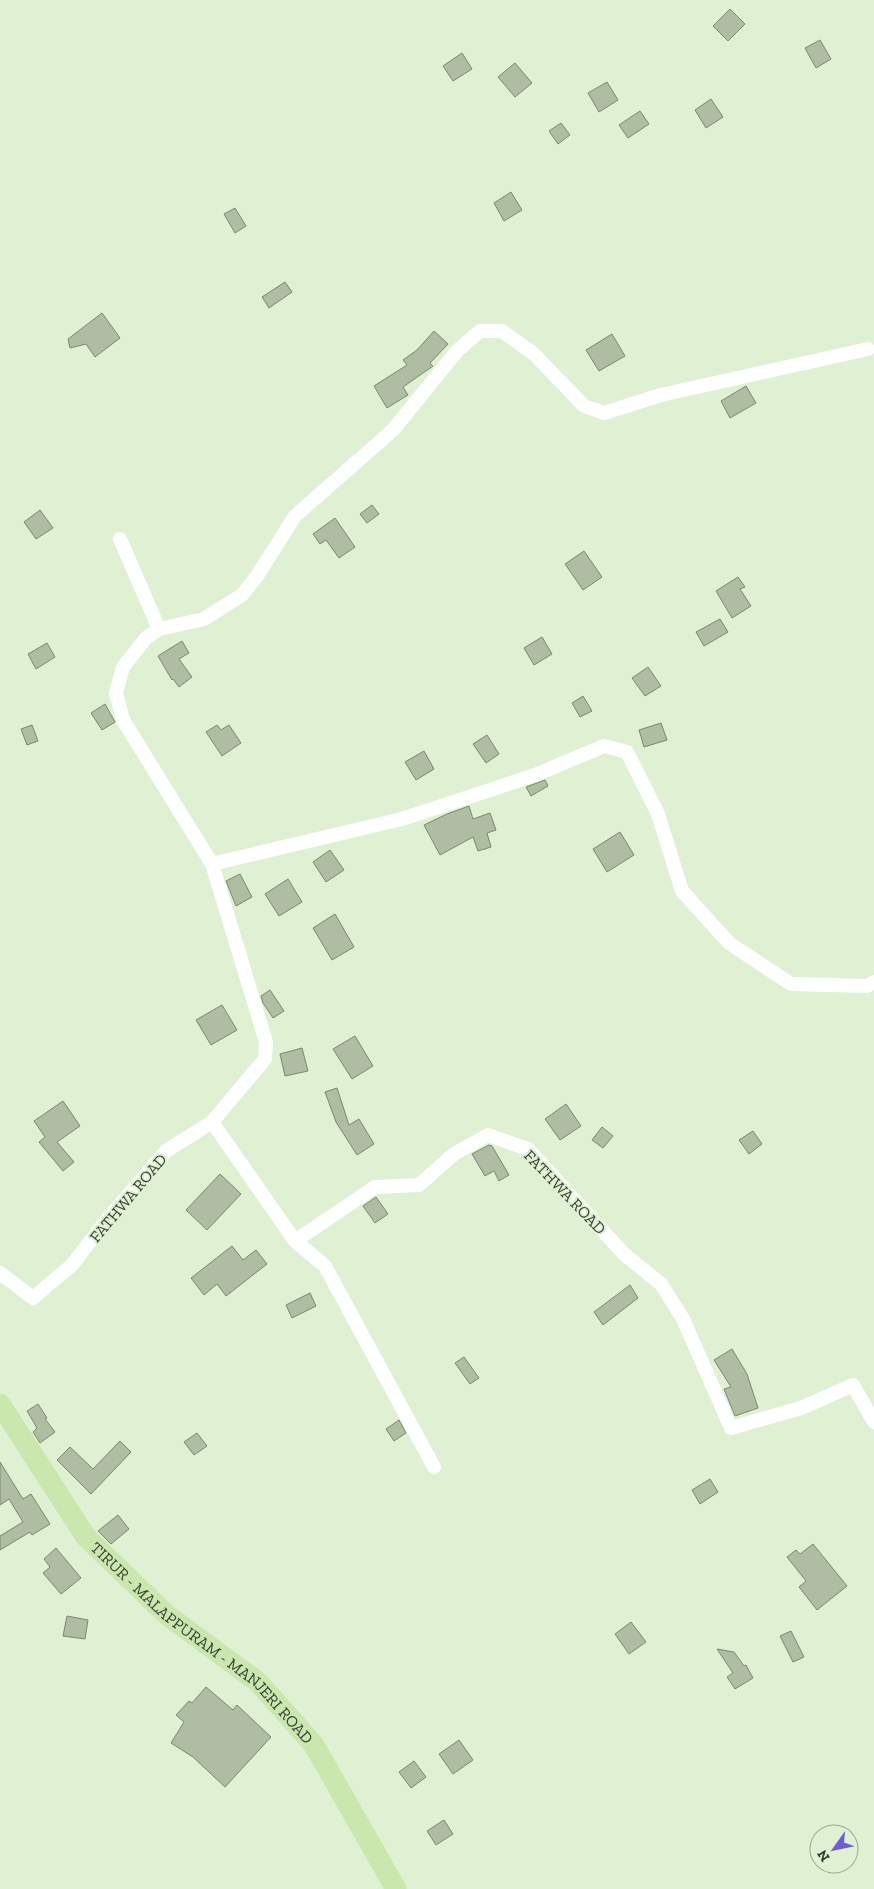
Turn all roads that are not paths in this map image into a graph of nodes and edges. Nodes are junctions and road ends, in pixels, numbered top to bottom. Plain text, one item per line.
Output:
1 (868, 349) dead end
2 (120, 539) dead end
3 (159, 629) junction
4 (212, 864) junction
5 (874, 982) edge
6 (212, 1122) junction
7 (295, 1241) junction
8 (0, 1273) edge
9 (0, 1404) edge
10 (874, 1422) edge
11 (434, 1467) dead end
12 (396, 1889) edge

1 - 3 street
2 - 3 street
3 - 4 street
4 - 5 street
4 - 6 street
6 - 7 street
6 - 8 street, FATHWA ROAD
7 - 10 street, FATHWA ROAD
7 - 11 street
9 - 12 main road, TIRUR - MALAPPURAM - MANJERI ROAD

